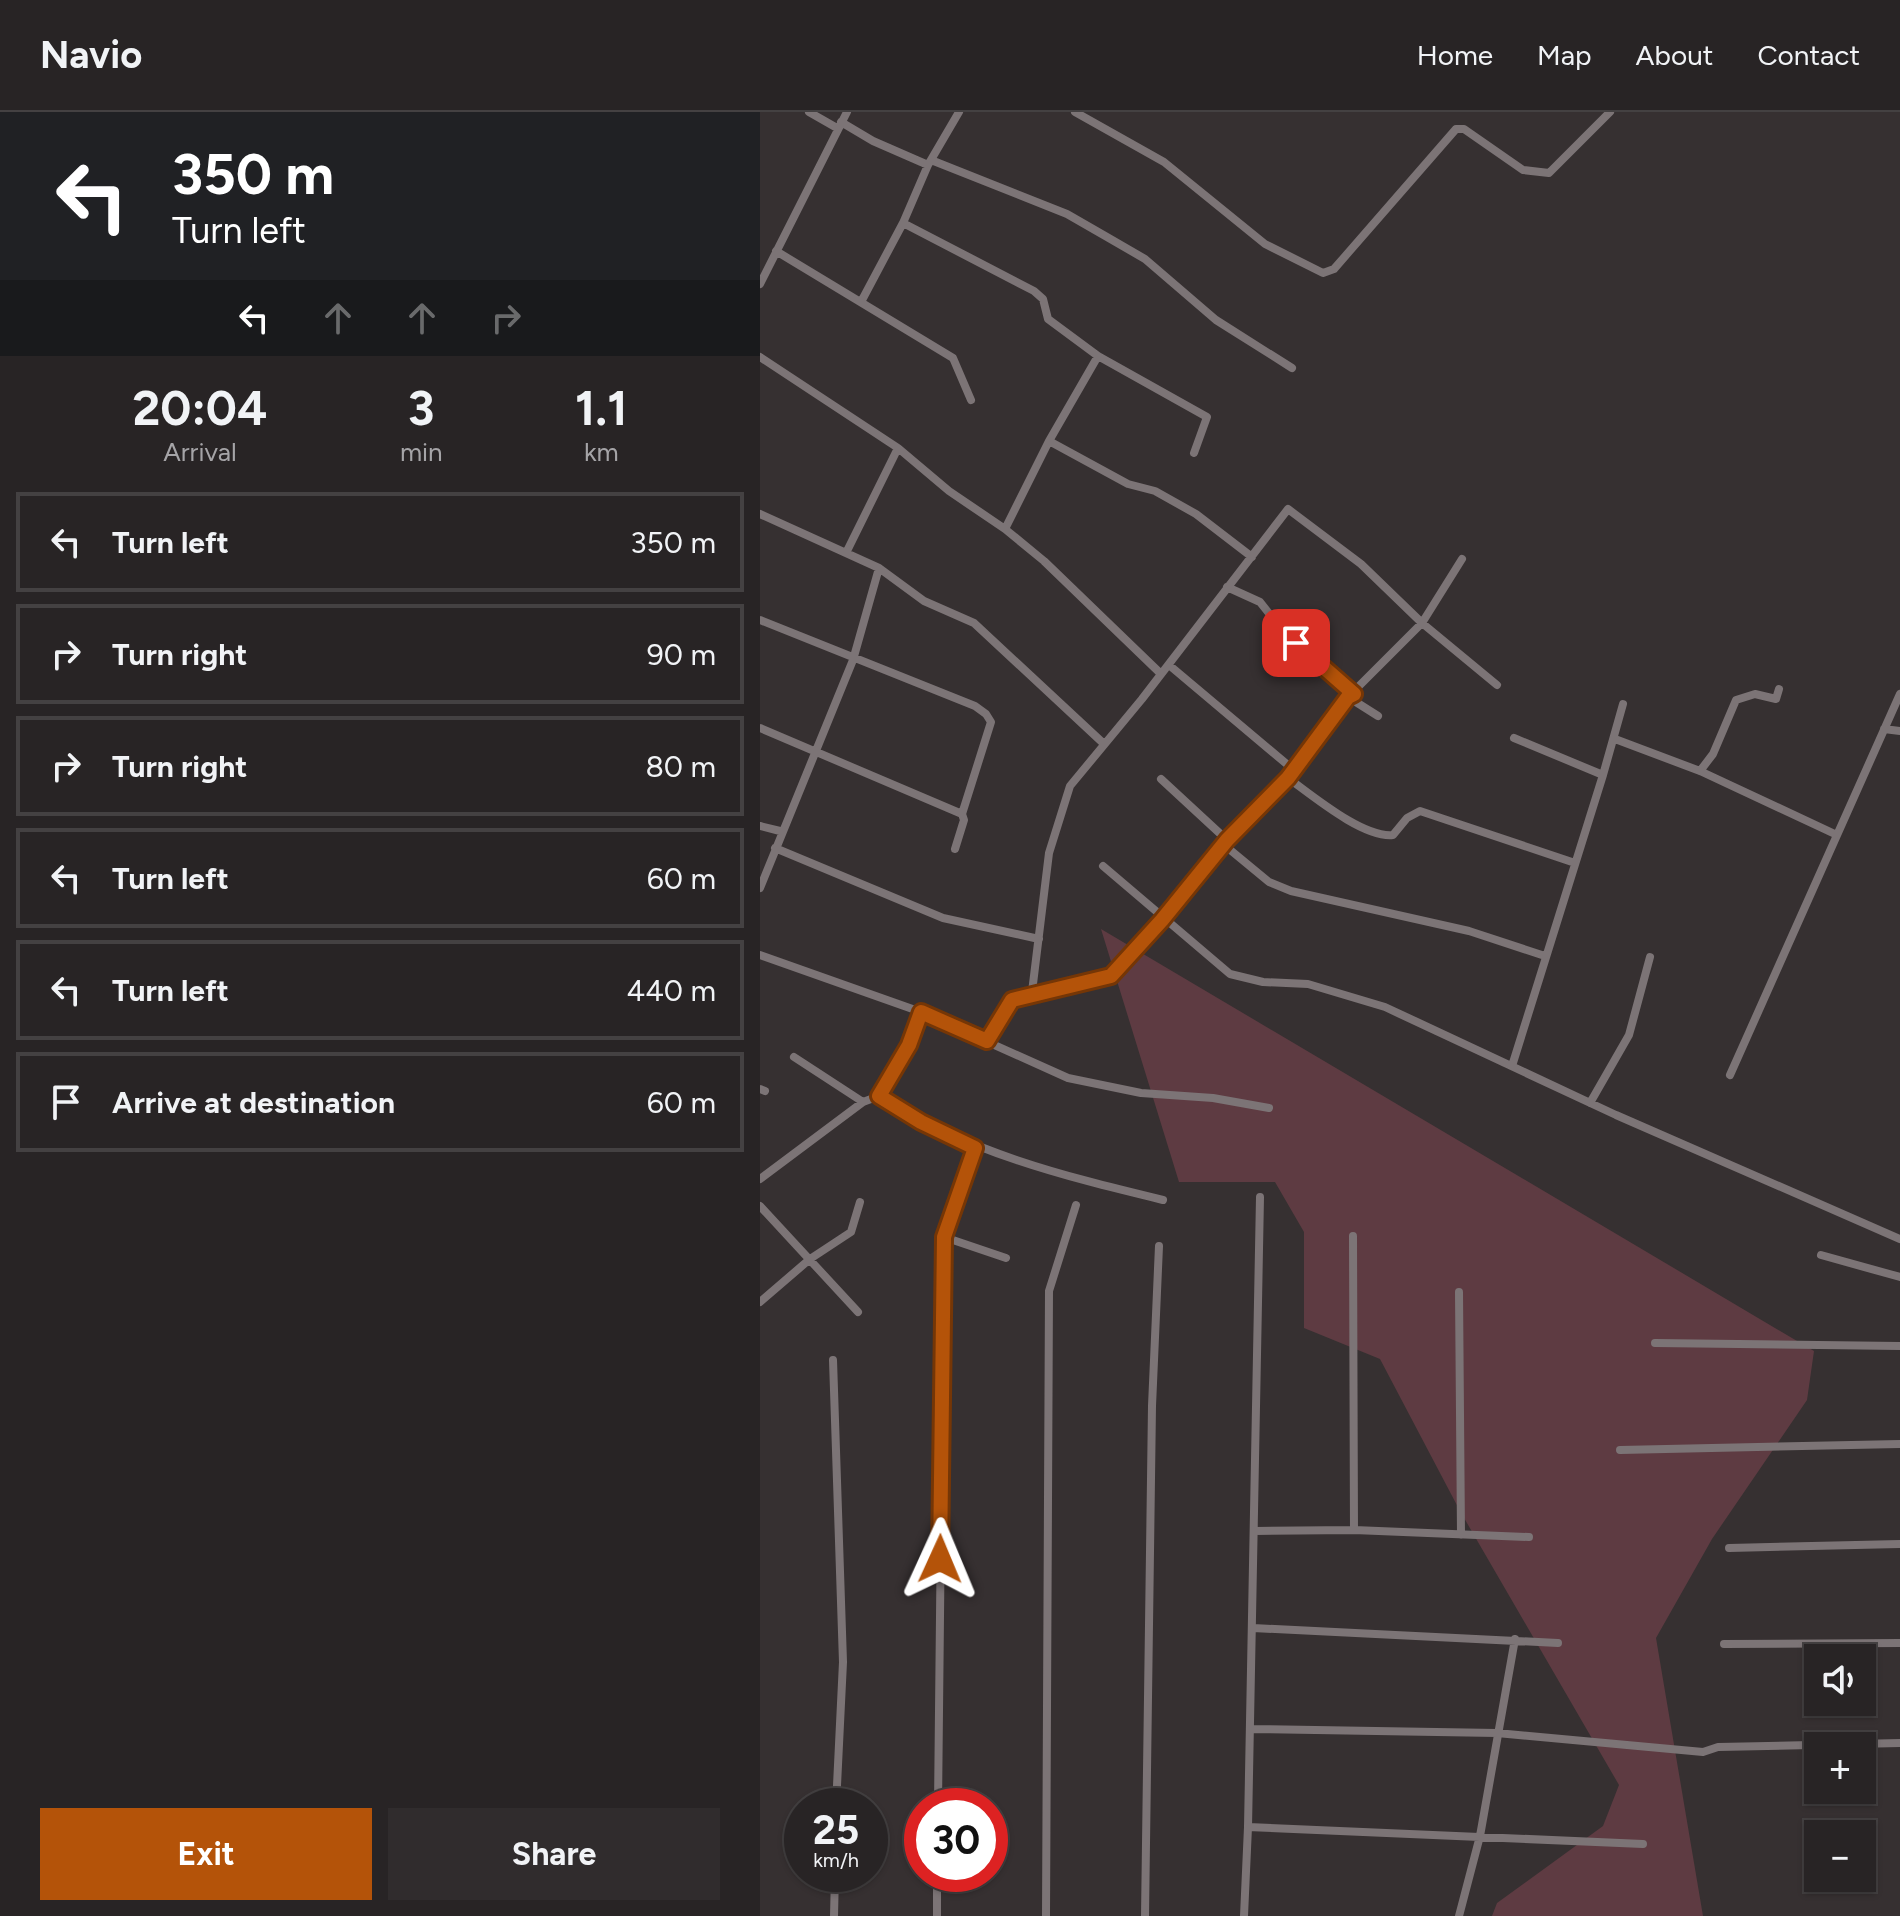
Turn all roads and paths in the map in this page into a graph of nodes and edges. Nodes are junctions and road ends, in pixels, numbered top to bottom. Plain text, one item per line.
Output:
1 (809, 112) edge
2 (847, 112) edge
3 (959, 112) edge
4 (1075, 112) edge
5 (1610, 112) edge
6 (839, 125) junction
7 (930, 162) junction
8 (903, 223) junction
9 (776, 251) junction
10 (760, 284) edge
11 (861, 302) junction
12 (1098, 356) junction
13 (760, 357) edge
14 (1292, 368) dead end
15 (971, 400) dead end
16 (1049, 441) junction
17 (898, 448) junction
18 (1194, 453) dead end
19 (760, 514) edge
20 (1005, 529) junction
21 (847, 551) junction
22 (1252, 557) junction
23 (1462, 559) dead end
24 (879, 568) junction
25 (1227, 587) junction
26 (760, 620) edge
27 (1422, 623) junction
28 (853, 660) junction
29 (1169, 665) junction
30 (1159, 672) junction
31 (1497, 685) dead end
32 (1779, 689) dead end
33 (1900, 694) edge
34 (1351, 695) junction
35 (1623, 704) dead end
36 (1378, 716) dead end
37 (760, 728) edge
38 (1884, 729) junction
39 (1900, 731) edge
40 (1514, 738) dead end
41 (1615, 739) junction
42 (1103, 743) junction
43 (813, 750) junction
44 (1700, 771) junction
45 (1292, 775) junction
46 (1603, 775) junction
47 (1161, 779) dead end
48 (962, 814) junction
49 (760, 826) edge
50 (780, 831) junction
51 (1837, 835) junction
52 (1225, 842) junction
53 (775, 848) junction
54 (955, 849) dead end
55 (1575, 863) junction
56 (1103, 866) dead end
57 (760, 888) edge
58 (1162, 920) junction
59 (1039, 939) junction
60 (760, 955) edge
61 (1545, 956) junction
62 (1650, 957) dead end
63 (1032, 992) junction
64 (921, 1012) junction
65 (987, 1041) junction
66 (794, 1057) dead end
67 (1512, 1066) junction
68 (1730, 1075) dead end
69 (879, 1096) junction
70 (863, 1102) junction
71 (1590, 1103) junction
72 (1269, 1108) dead end
73 (975, 1148) junction
74 (760, 1179) edge
75 (1260, 1197) dead end
76 (1163, 1200) dead end
77 (860, 1202) dead end
78 (1076, 1205) dead end
79 (760, 1206) edge
80 (1353, 1236) dead end
81 (944, 1237) junction
82 (1900, 1239) edge
83 (1159, 1246) dead end
84 (1821, 1255) dead end
85 (1006, 1258) dead end
86 (810, 1259) junction
87 (1900, 1277) edge
88 (1459, 1292) dead end
89 (760, 1302) edge
90 (858, 1312) dead end
91 (1655, 1343) dead end
92 (1900, 1346) edge
93 (833, 1360) dead end
94 (1900, 1444) edge
95 (1620, 1450) dead end
96 (1354, 1530) junction
97 (1255, 1531) junction
98 (1461, 1535) junction
99 (1529, 1537) dead end
100 (1900, 1544) edge
101 (1729, 1548) dead end
102 (1253, 1628) junction
103 (1515, 1639) junction
104 (1558, 1643) dead end
105 (1900, 1643) edge
106 (1724, 1644) dead end
107 (1250, 1729) junction
108 (1497, 1733) junction
109 (1900, 1743) edge
110 (837, 1788) edge
111 (938, 1788) edge
112 (1248, 1827) junction
113 (1480, 1836) junction
114 (1643, 1844) dead end
115 (835, 1892) edge
116 (937, 1892) edge
117 (834, 1916) edge
118 (937, 1916) edge
119 (1046, 1916) edge
120 (1145, 1916) edge
121 (1244, 1916) edge
122 (1459, 1916) edge

1 - 6 street
2 - 6 street
3 - 7 street
4 - 5 street
6 - 7 street
6 - 9 street
7 - 8 street
7 - 14 street
8 - 11 street
8 - 12 street
9 - 10 street
9 - 11 street
11 - 15 street
12 - 16 street
12 - 18 street
13 - 17 street
16 - 20 street
16 - 22 street
17 - 20 street
17 - 21 street
19 - 21 street
20 - 30 street
21 - 24 street
22 - 25 street
22 - 27 street
23 - 27 street
24 - 28 street
24 - 42 street
25 - 29 street
25 - 34 street
26 - 28 street
27 - 31 street
27 - 34 street
28 - 43 street
28 - 48 street
29 - 30 street
29 - 45 street
30 - 42 street
32 - 44 street
33 - 38 street
34 - 36 street
34 - 45 street
35 - 41 street
37 - 43 street
38 - 39 street
38 - 51 street
40 - 46 street
41 - 44 street
41 - 46 street
42 - 59 street
43 - 48 street
43 - 50 street
44 - 51 street
45 - 52 street
45 - 55 street
46 - 55 street
47 - 52 street
48 - 54 street
49 - 50 street
50 - 53 street
51 - 68 street
52 - 58 street
52 - 61 street
53 - 57 street
53 - 59 street
55 - 61 street
56 - 58 street
58 - 63 street
58 - 67 street
59 - 63 street
60 - 64 street
61 - 67 street
62 - 71 street
63 - 65 street
64 - 65 street
64 - 69 street
65 - 72 street
66 - 70 street
67 - 71 street
69 - 70 street
69 - 73 street
70 - 74 street
71 - 82 street
73 - 76 street
73 - 81 street
75 - 97 street
77 - 86 street
78 - 119 street
79 - 86 street
80 - 96 street
81 - 85 street
81 - 111 street
83 - 120 street
84 - 87 street
86 - 89 street
86 - 90 street
88 - 98 street
91 - 92 street
93 - 110 street
94 - 95 street
96 - 97 street
96 - 98 street
97 - 102 street
98 - 99 street
100 - 101 street
102 - 103 street
102 - 107 street
103 - 104 street
103 - 108 street
105 - 106 street
107 - 108 street
107 - 112 street
108 - 109 street
108 - 113 street
112 - 113 street
112 - 121 street
113 - 114 street
113 - 122 street
115 - 117 street
116 - 118 street

